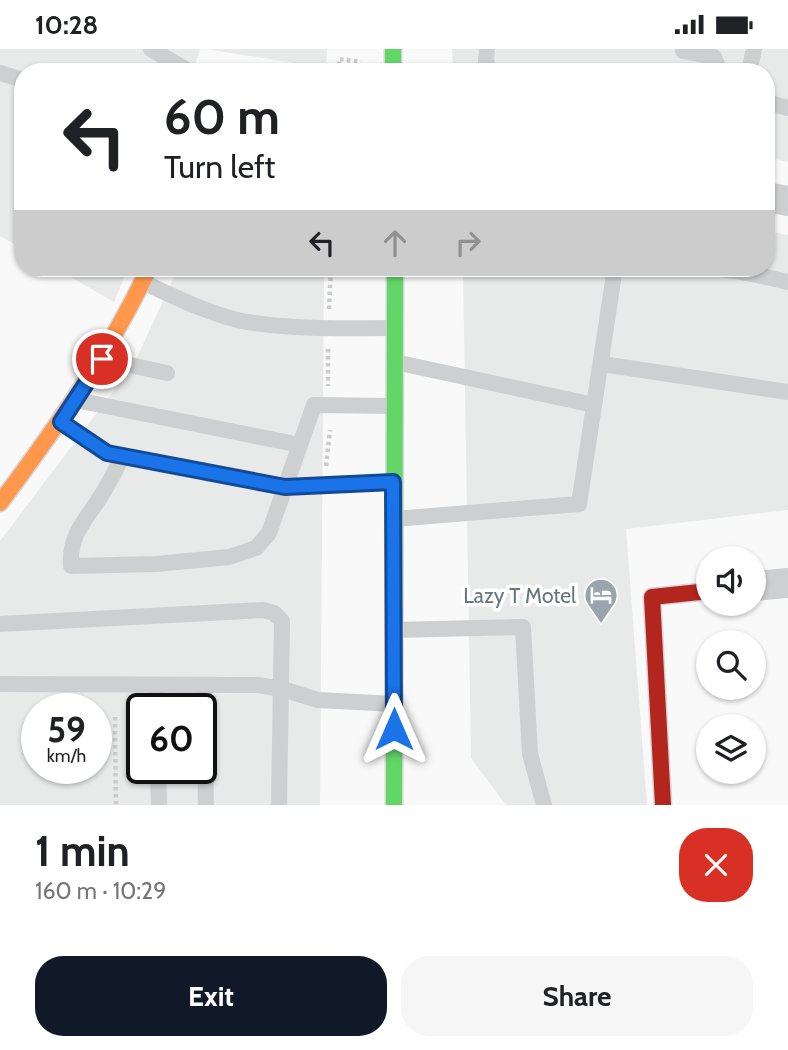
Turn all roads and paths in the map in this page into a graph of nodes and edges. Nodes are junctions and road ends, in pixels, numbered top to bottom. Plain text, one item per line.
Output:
1 (151, 49) edge
2 (680, 50) edge
3 (175, 63) edge
4 (716, 63) edge
5 (145, 277) edge
6 (149, 277) edge
7 (331, 277) edge
8 (395, 277) edge
9 (614, 277) edge
10 (329, 328) junction
11 (395, 328) junction
12 (102, 359) junction
13 (395, 362) junction
14 (602, 364) junction
15 (167, 373) dead end
16 (788, 392) edge
17 (76, 400) junction
18 (329, 405) junction
19 (594, 405) junction
20 (394, 406) junction
21 (61, 422) junction
22 (300, 445) junction
23 (123, 456) junction
24 (393, 482) junction
25 (324, 485) junction
26 (285, 487) junction
27 (0, 503) edge
28 (394, 519) junction
29 (788, 583) edge
30 (766, 585) edge
31 (696, 592) edge
32 (788, 594) edge
33 (0, 624) edge
34 (394, 630) junction
35 (0, 684) edge
36 (156, 685) junction
37 (204, 686) junction
38 (282, 689) junction
39 (156, 693) edge
40 (394, 704) junction
41 (115, 717) dead end
42 (158, 784) edge
43 (116, 805) edge
44 (159, 805) edge
45 (206, 805) edge
46 (279, 805) edge
47 (394, 805) edge
48 (544, 805) edge
49 (663, 805) edge

1 - 3 lane
2 - 4 lane
5 - 12 main road
6 - 10 lane
7 - 10 path
8 - 11 main road
9 - 14 lane
10 - 11 lane
10 - 18 path
11 - 13 main road
12 - 15 lane
12 - 17 main road
13 - 19 lane
13 - 20 main road
14 - 16 lane
14 - 19 lane
17 - 21 main road
17 - 22 lane
18 - 20 lane
18 - 22 lane
18 - 25 path
19 - 28 lane
20 - 24 main road
21 - 23 lane
21 - 27 main road
22 - 26 lane
23 - 26 lane
23 - 26 lane
24 - 25 lane
24 - 28 main road
25 - 26 lane
28 - 34 main road
29 - 30 street
29 - 32 street
31 - 49 main road
33 - 38 lane
34 - 40 main road
34 - 48 lane
35 - 36 lane
36 - 37 lane
36 - 39 lane
37 - 38 lane
37 - 45 lane
38 - 40 lane
38 - 46 lane
40 - 47 main road
41 - 43 path
42 - 44 lane

